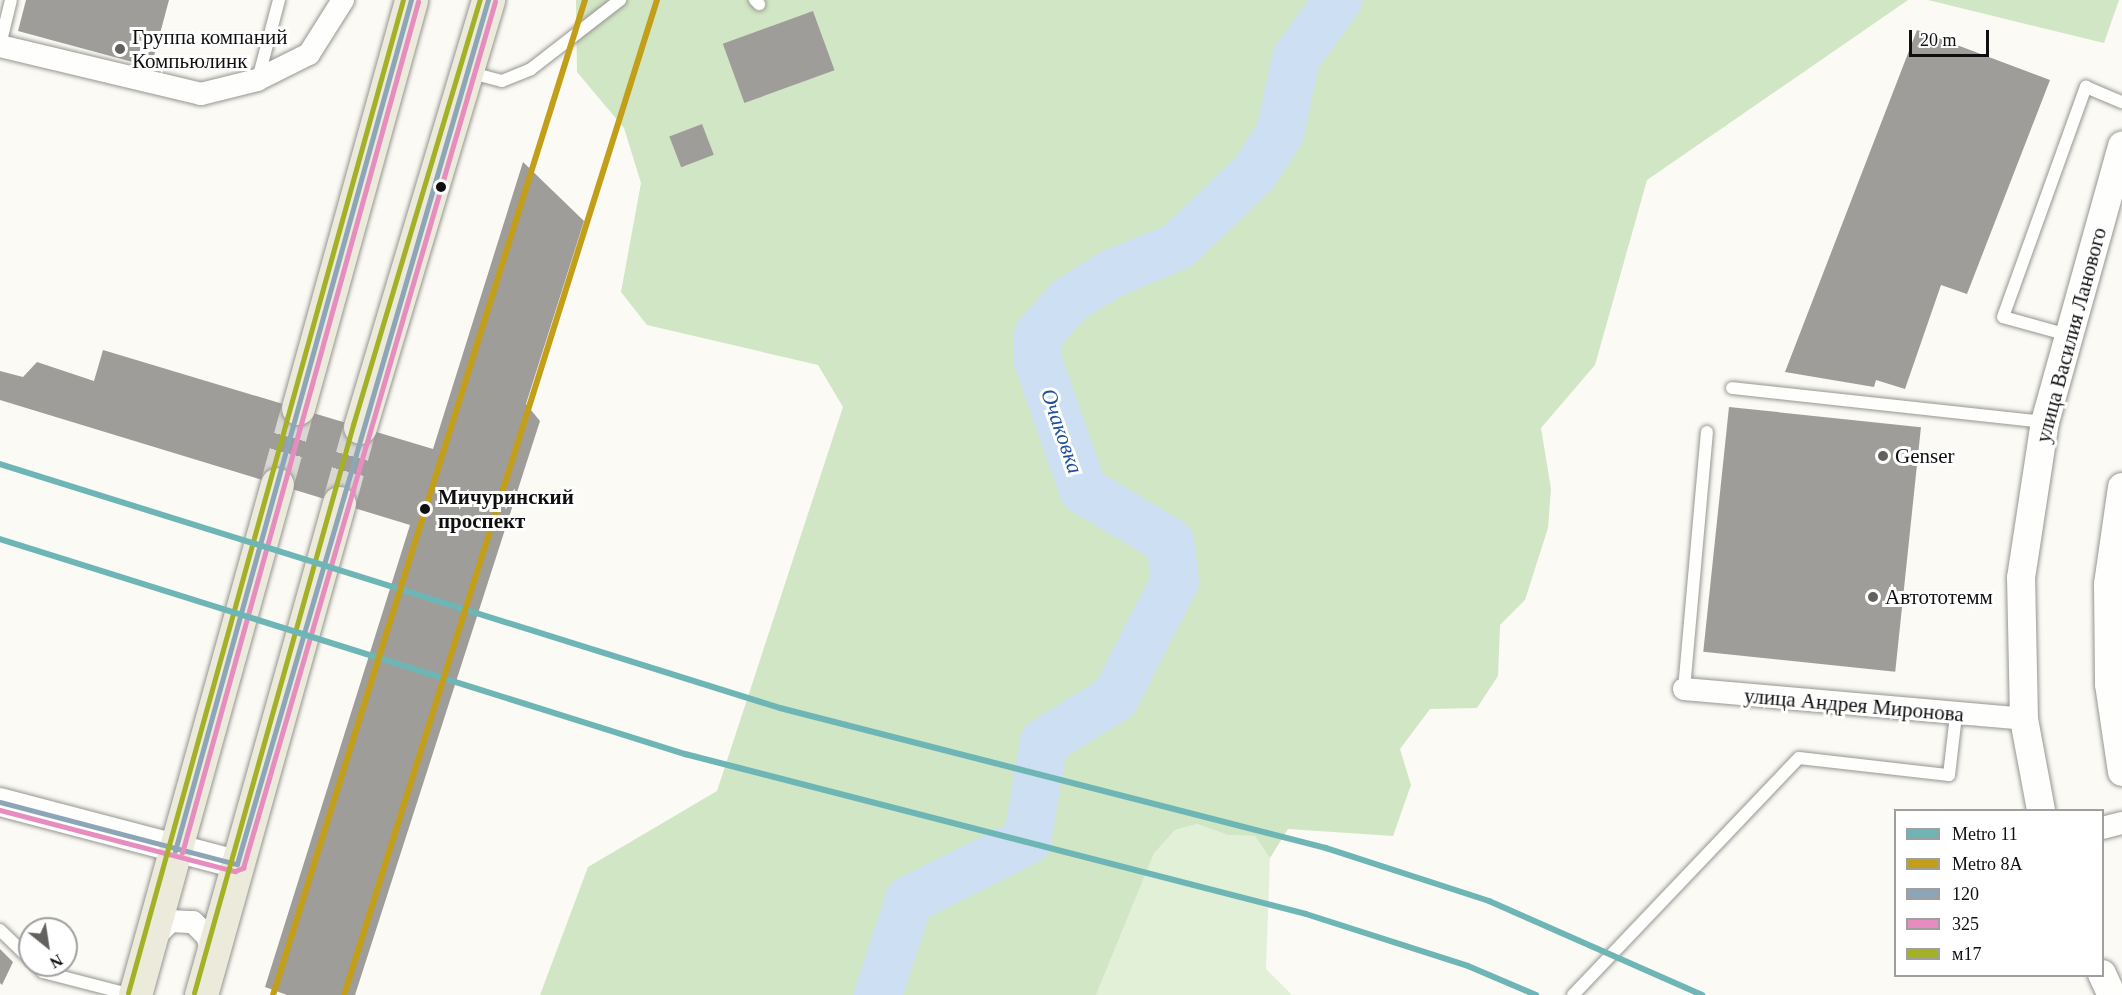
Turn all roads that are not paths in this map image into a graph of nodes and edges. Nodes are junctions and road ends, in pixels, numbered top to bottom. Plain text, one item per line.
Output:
1 (12, 0) edge
2 (279, 0) edge
3 (343, 0) edge
4 (411, 0) edge
5 (488, 0) edge
6 (620, 0) edge
7 (0, 45) edge
8 (466, 72) junction
9 (257, 80) junction
10 (2122, 102) edge
11 (2122, 146) edge
12 (2068, 335) junction
13 (1732, 388) dead end
14 (298, 408) tunnel mouth
15 (2045, 422) junction
16 (360, 427) tunnel mouth
17 (1707, 432) dead end
18 (277, 484) tunnel mouth
19 (2122, 487) edge
20 (339, 503) tunnel mouth
21 (1684, 689) joint
22 (1956, 715) junction
23 (2024, 719) junction
24 (2122, 772) edge
25 (0, 802) edge
26 (2041, 809) edge
27 (2122, 823) edge
28 (2104, 828) edge
29 (175, 851) junction
30 (237, 864) junction
31 (0, 930) edge
32 (149, 944) junction
33 (18, 947) edge
34 (211, 959) junction
35 (2104, 976) edge
36 (63, 977) edge
37 (133, 995) edge
38 (201, 995) edge
39 (1573, 995) edge
40 (2112, 995) edge

1 - 7 lane
2 - 9 lane
3 - 9 street
4 - 14 main road
5 - 8 main road
6 - 8 lane
7 - 9 street
8 - 16 main road
10 - 12 lane
11 - 12 street, улица Василия Ланового
12 - 15 street, улица Василия Ланового
13 - 15 lane
15 - 23 street, улица Василия Ланового
17 - 21 lane
18 - 29 main road
19 - 24 street
20 - 30 main road
21 - 22 street, улица Андрея Миронова
22 - 23 street, улица Андрея Миронова
22 - 39 lane
23 - 26 street, улица Василия Ланового
25 - 29 street
27 - 28 street
29 - 30 street
29 - 32 main road
30 - 34 main road
31 - 33 lane
32 - 34 street
32 - 37 main road
34 - 38 main road
35 - 40 street
36 - 37 lane

